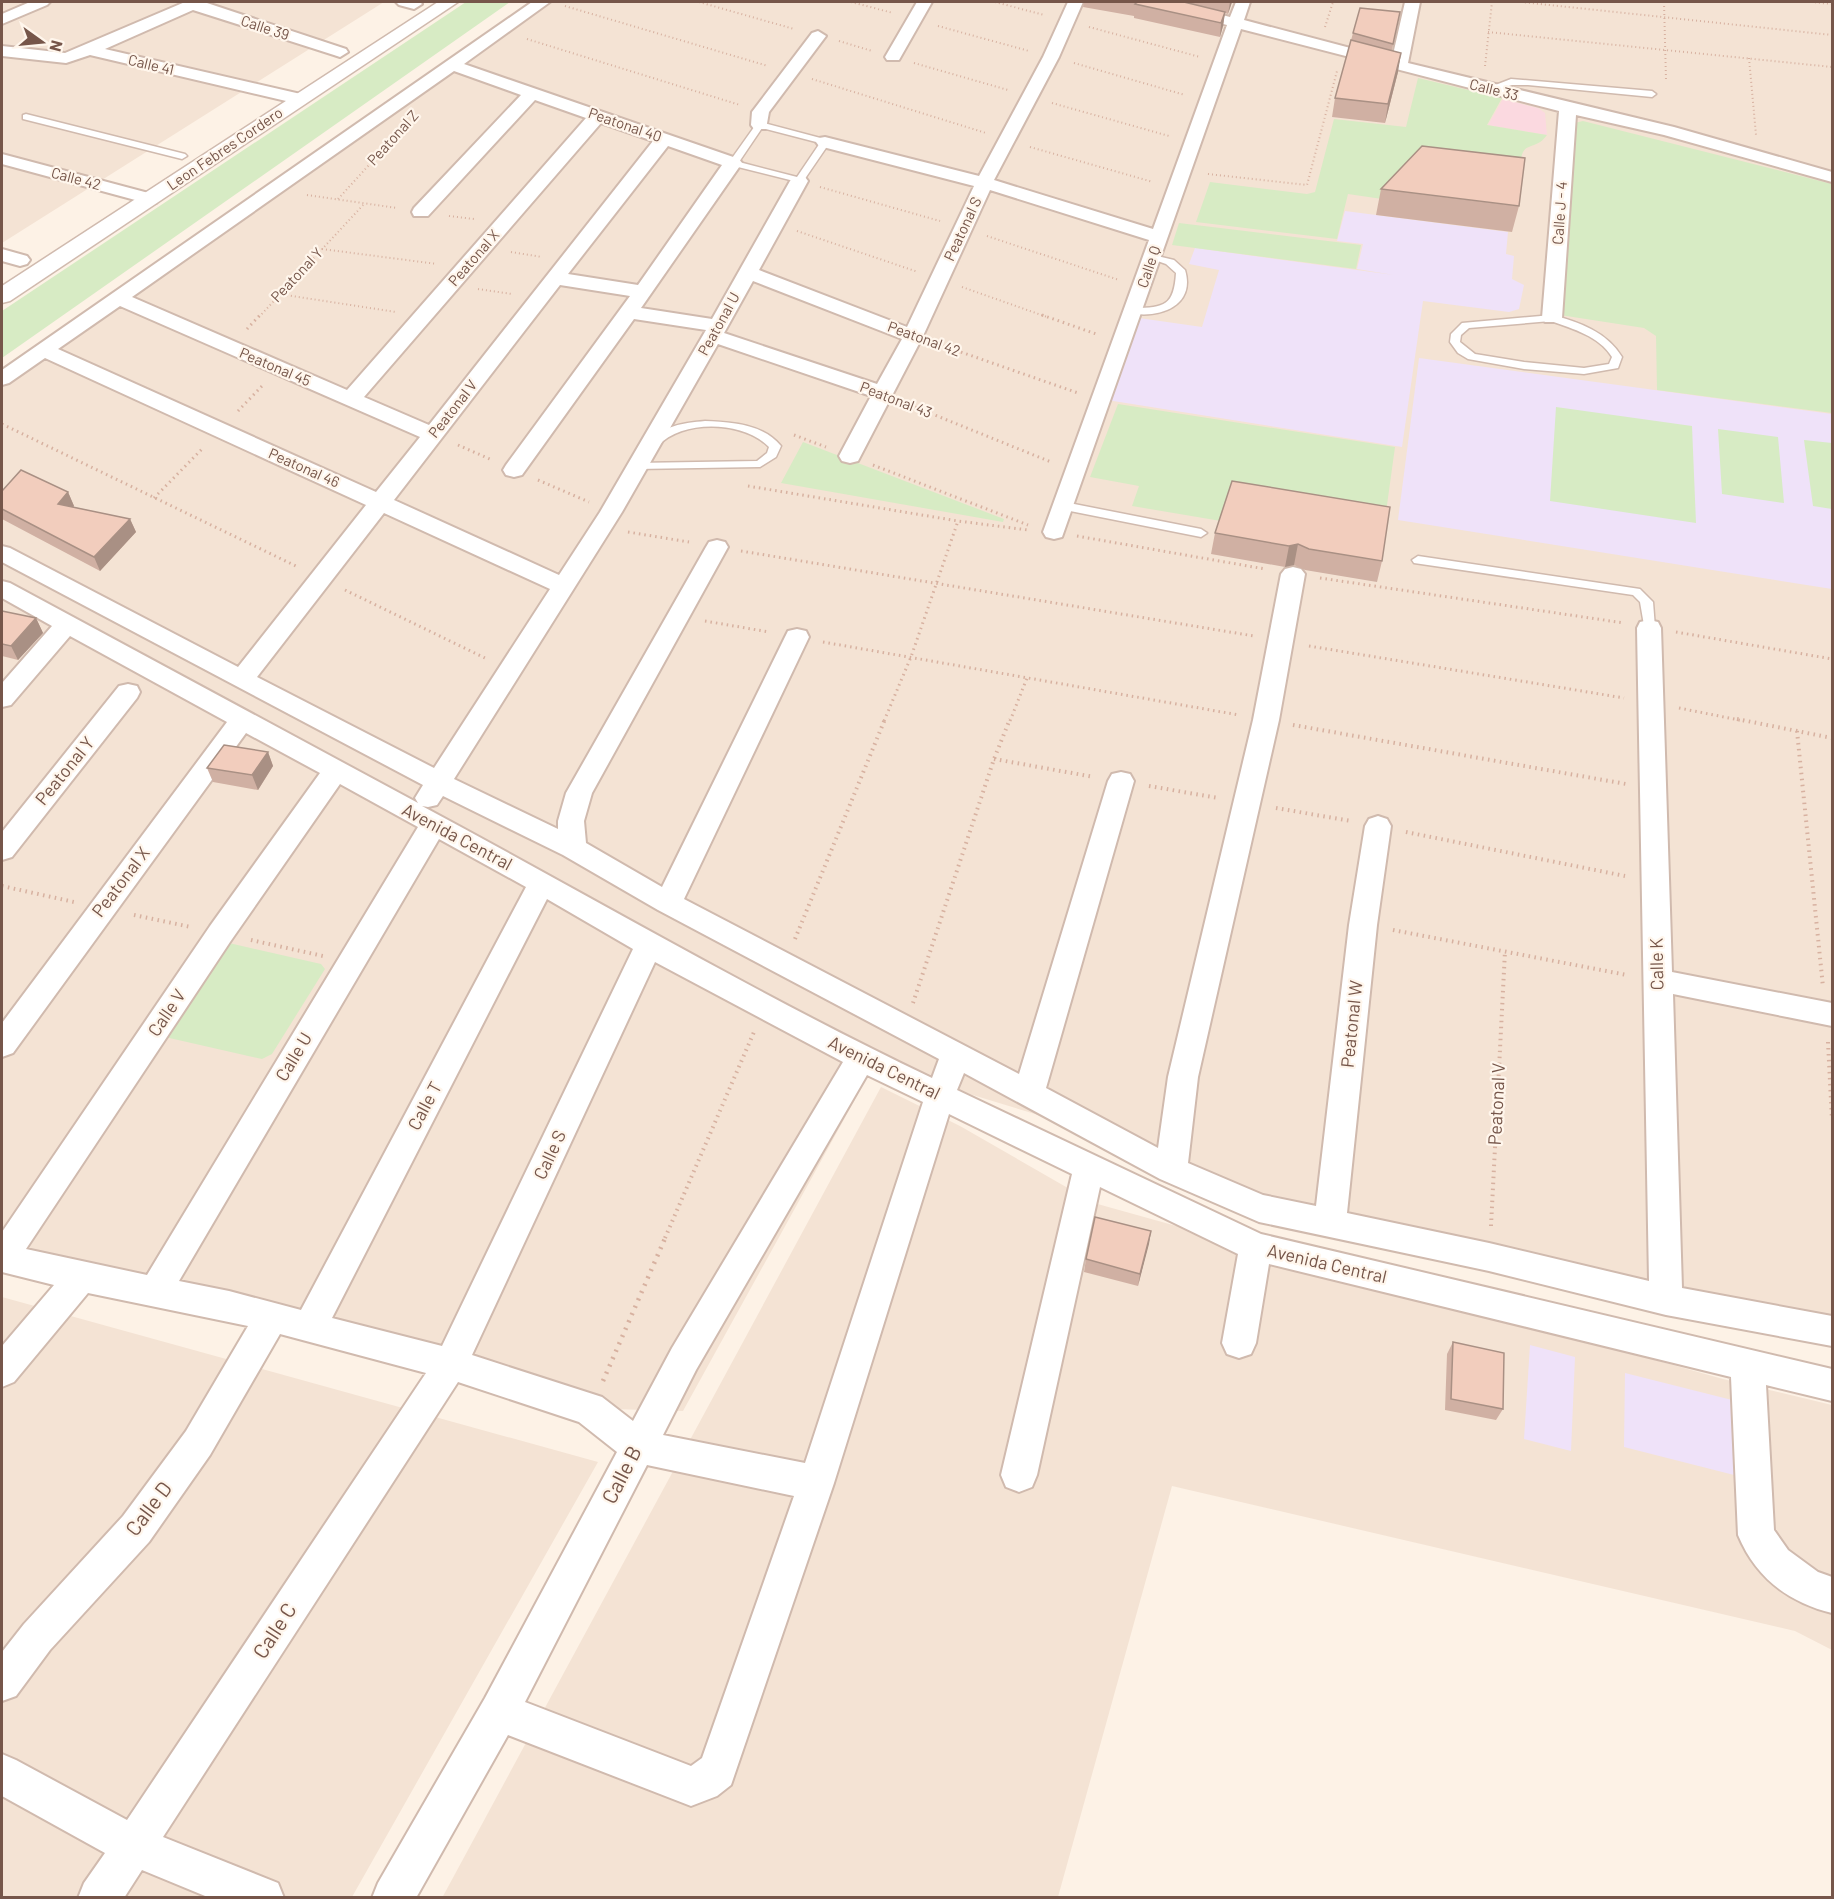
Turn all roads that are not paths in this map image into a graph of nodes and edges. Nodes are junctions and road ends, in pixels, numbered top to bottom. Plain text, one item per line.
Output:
1 (42, 2) edge
2 (412, 2) edge
3 (449, 2) edge
4 (542, 2) edge
5 (924, 2) edge
6 (1075, 2) edge
7 (1157, 2) edge
8 (1243, 2) edge
9 (1413, 2) edge
10 (194, 3) edge
11 (2, 19) edge
12 (1235, 22) junction
13 (819, 36) road end
14 (89, 50) junction
15 (2, 51) edge
16 (340, 52) junction
17 (893, 57) road end
18 (452, 65) junction
19 (1399, 65) junction
20 (1486, 88) junction
21 (532, 93) junction
22 (276, 94) junction
23 (1652, 94) dead end
24 (299, 99) junction
25 (1568, 108) junction
26 (597, 116) junction
27 (26, 117) dead end
28 (760, 118) junction
29 (664, 139) junction
30 (825, 142) junction
31 (182, 156) junction
32 (2, 159) edge
33 (733, 162) junction
34 (1833, 177) edge
35 (799, 181) junction
36 (984, 183) junction
37 (127, 192) junction
38 (150, 199) junction
39 (421, 212) road end
40 (1160, 237) junction
41 (1153, 256) junction
42 (11, 258) edge
43 (2, 272) edge
44 (748, 273) junction
45 (555, 278) junction
46 (643, 292) junction
47 (2, 296) edge
48 (118, 298) junction
49 (1134, 311) junction
50 (629, 312) junction
51 (1552, 318) junction
52 (715, 331) junction
53 (913, 336) junction
54 (44, 350) junction
55 (2, 379) edge
56 (882, 393) junction
57 (351, 399) junction
58 (433, 435) junction
59 (850, 456) dead end
60 (639, 465) junction
61 (514, 470) dead end
62 (381, 503) junction
63 (1064, 506) junction
64 (1054, 532) road end
65 (1201, 533) dead end
66 (717, 547) road end
67 (2, 553) edge
68 (1418, 560) dead end
69 (1293, 574) road end
70 (564, 586) junction
71 (2, 588) edge
72 (67, 624) junction
73 (1649, 628) joint
74 (796, 637) road end
75 (510, 670) joint
76 (242, 680) junction
77 (128, 692) dead end
78 (2, 699) edge
79 (242, 720) junction
80 (336, 771) junction
81 (438, 782) junction
82 (1121, 782) road end
83 (425, 820) junction
84 (1378, 826) road end
85 (573, 848) junction
86 (2, 850) edge
87 (542, 883) junction
88 (668, 903) junction
89 (649, 945) junction
90 (1657, 980) junction
91 (1829, 1014) edge
92 (2, 1045) edge
93 (956, 1054) junction
94 (861, 1058) junction
95 (1029, 1094) junction
96 (940, 1096) junction
97 (1089, 1167) junction
98 (1171, 1170) junction
99 (1330, 1223) junction
100 (1256, 1247) junction
101 (2, 1258) edge
102 (81, 1277) junction
103 (156, 1291) junction
104 (1666, 1300) junction
105 (271, 1318) junction
106 (309, 1328) junction
107 (1833, 1331) edge
108 (1239, 1343) dead end
109 (451, 1364) junction
110 (1748, 1365) junction
111 (2, 1371) edge
112 (1833, 1385) edge
113 (637, 1446) junction
114 (1019, 1475) dead end
115 (816, 1483) junction
116 (1833, 1596) edge
117 (2, 1682) edge
118 (499, 1712) junction
119 (2, 1774) edge
120 (133, 1846) junction
121 (99, 1898) edge
122 (263, 1898) edge
123 (393, 1898) edge

1 - 11 street
2 - 16 street, Leon Febres Cordero
3 - 24 street, Leon Febres Cordero
4 - 18 street
5 - 17 street
6 - 36 street, Peatonal S
7 - 12 street, Calle 33
8 - 12 street, Calle Q
9 - 19 street
10 - 14 street
10 - 16 street, Calle 39
12 - 19 street, Calle 33
12 - 40 street, Calle Q
13 - 28 street
14 - 15 street, Calle 41
14 - 22 street, Calle 41
16 - 22 street, Leon Febres Cordero
18 - 21 street, Peatonal 40
18 - 48 street
19 - 20 street, Calle 33
20 - 23 lane
20 - 25 street, Calle 33
21 - 26 street, Peatonal 40
21 - 39 street
22 - 24 street, Calle 41
22 - 31 street, Leon Febres Cordero
24 - 38 street, Leon Febres Cordero
25 - 34 street, Calle 33
25 - 51 street, Calle J - 4
26 - 29 street, Peatonal 40
26 - 57 street, Peatonal X
27 - 31 lane
28 - 30 lane
28 - 33 lane
29 - 33 street, Peatonal 40
29 - 45 street, Peatonal V
30 - 35 lane
30 - 36 street
31 - 37 street, Leon Febres Cordero
32 - 37 street, Calle 42
33 - 35 lane, Peatonal 40
33 - 46 street
35 - 44 street, Peatonal U
36 - 40 street
36 - 53 street, Peatonal S
37 - 38 street, Calle 42
37 - 42 street, Leon Febres Cordero
38 - 47 street, Leon Febres Cordero
40 - 41 street, Calle Q
41 - 49 street, Calle Q
41 - 49 lane
42 - 43 street, Leon Febres Cordero
44 - 52 street, Peatonal U
44 - 53 street, Peatonal 42
45 - 46 street
45 - 58 street, Peatonal V
46 - 50 street
48 - 54 street
48 - 57 street, Peatonal 45
49 - 63 street, Calle Q
50 - 52 street, Peatonal 43
50 - 61 street
51 - 51 lane
52 - 56 street, Peatonal 43
52 - 60 street, Peatonal U
53 - 56 street, Peatonal S
54 - 55 street
54 - 62 street, Peatonal 46
56 - 59 street, Peatonal S
57 - 58 street, Peatonal 45
58 - 62 street, Peatonal V
60 - 60 lane
60 - 70 street, Peatonal U
62 - 70 street, Peatonal 46
62 - 76 street, Peatonal V
63 - 64 street, Calle Q
63 - 65 lane
66 - 85 street
67 - 76 street
68 - 73 lane
69 - 98 street
70 - 75 street, Peatonal U
71 - 72 street, Avenida Central
72 - 78 street
72 - 79 street, Avenida Central
73 - 90 street, Calle K
74 - 88 street
75 - 81 street, Calle U
76 - 81 street
77 - 86 street, Peatonal Y
79 - 80 street, Avenida Central
79 - 92 street, Peatonal X
80 - 83 street, Avenida Central
80 - 101 street, Calle V
81 - 83 street, Calle U
81 - 85 street
82 - 95 street
83 - 87 street, Avenida Central
83 - 103 street, Calle U
84 - 99 street, Peatonal W
85 - 88 street
87 - 89 street, Avenida Central
87 - 106 street, Calle T
88 - 93 street
89 - 94 street, Avenida Central
89 - 109 street, Calle S
90 - 91 street
90 - 104 street, Calle K
93 - 95 street
93 - 96 street
94 - 96 street, Avenida Central
94 - 113 street, Calle B
95 - 98 street
96 - 97 street, Avenida Central
96 - 115 street
97 - 100 street, Avenida Central
97 - 114 street
98 - 99 street
99 - 104 street
100 - 108 street
100 - 110 street, Avenida Central
101 - 102 street
102 - 103 street
102 - 111 street
103 - 105 street
104 - 107 street
105 - 106 street
105 - 117 street, Calle D
106 - 109 street
109 - 113 street
109 - 120 street, Calle C
110 - 112 street, Avenida Central
110 - 116 street
113 - 115 street
113 - 118 street, Calle B
115 - 118 street
118 - 123 street, Calle B
119 - 120 street
120 - 121 street, Calle C
120 - 122 street

